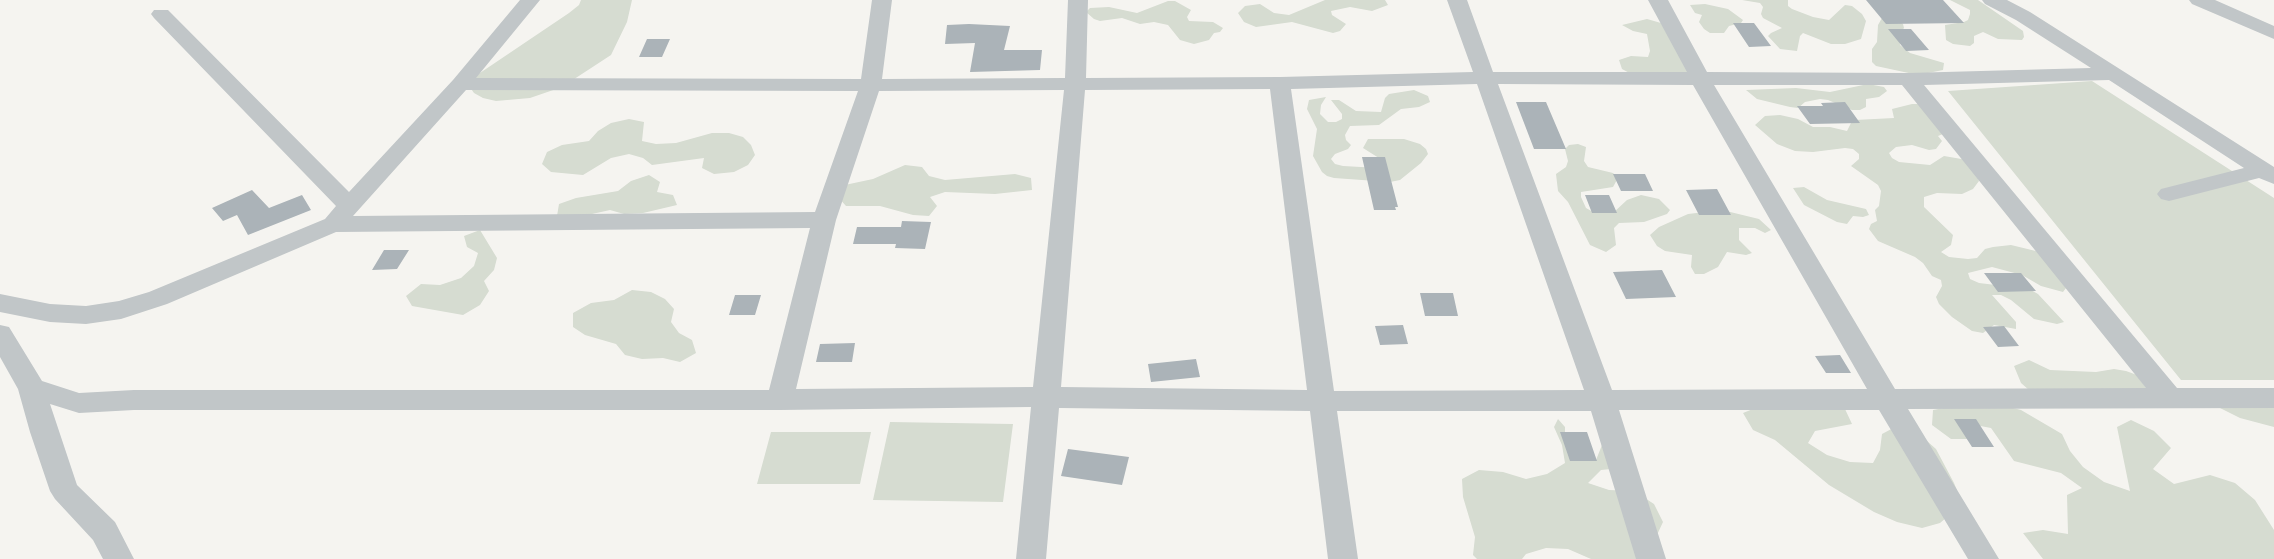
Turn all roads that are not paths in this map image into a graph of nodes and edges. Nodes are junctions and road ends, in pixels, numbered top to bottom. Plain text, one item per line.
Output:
1 (530, 0) edge
2 (882, 0) edge
3 (1078, 0) edge
4 (1457, 0) edge
5 (1658, 0) edge
6 (1992, 0) edge
7 (2199, 0) edge
8 (161, 14) dead end
9 (2274, 33) edge
10 (2112, 74) junction
11 (1487, 78) junction
12 (1908, 79) junction
13 (1701, 80) junction
14 (1280, 82) junction
15 (460, 84) junction
16 (1075, 84) junction
17 (871, 85) junction
18 (2268, 173) edge
19 (2170, 194) dead end
20 (349, 205) junction
21 (824, 220) junction
22 (333, 224) junction
23 (0, 303) edge
24 (0, 334) edge
25 (32, 388) junction
26 (1045, 397) junction
27 (1601, 398) junction
28 (2170, 398) junction
29 (2274, 398) edge
30 (780, 400) junction
31 (1887, 400) junction
32 (1322, 401) junction
33 (119, 559) edge
34 (1031, 559) edge
35 (1343, 559) edge
36 (1652, 559) edge
37 (1984, 559) edge

1 - 15 street
2 - 17 street
3 - 16 street
4 - 11 street
5 - 13 street
6 - 10 street
7 - 9 street
8 - 20 street
10 - 12 street
10 - 18 street
11 - 13 street
11 - 14 street
11 - 27 street
12 - 13 street
12 - 28 street
13 - 31 street
14 - 16 street
14 - 32 street
15 - 17 street
15 - 20 street
16 - 17 street
16 - 26 street
17 - 21 street
18 - 19 street
20 - 22 street
21 - 22 street
21 - 30 street
22 - 23 street
24 - 25 street
25 - 30 street
25 - 33 street
26 - 30 street
26 - 32 street
26 - 34 street
27 - 31 street
27 - 32 street
27 - 36 street
28 - 29 street
28 - 31 street
31 - 37 street
32 - 35 street

